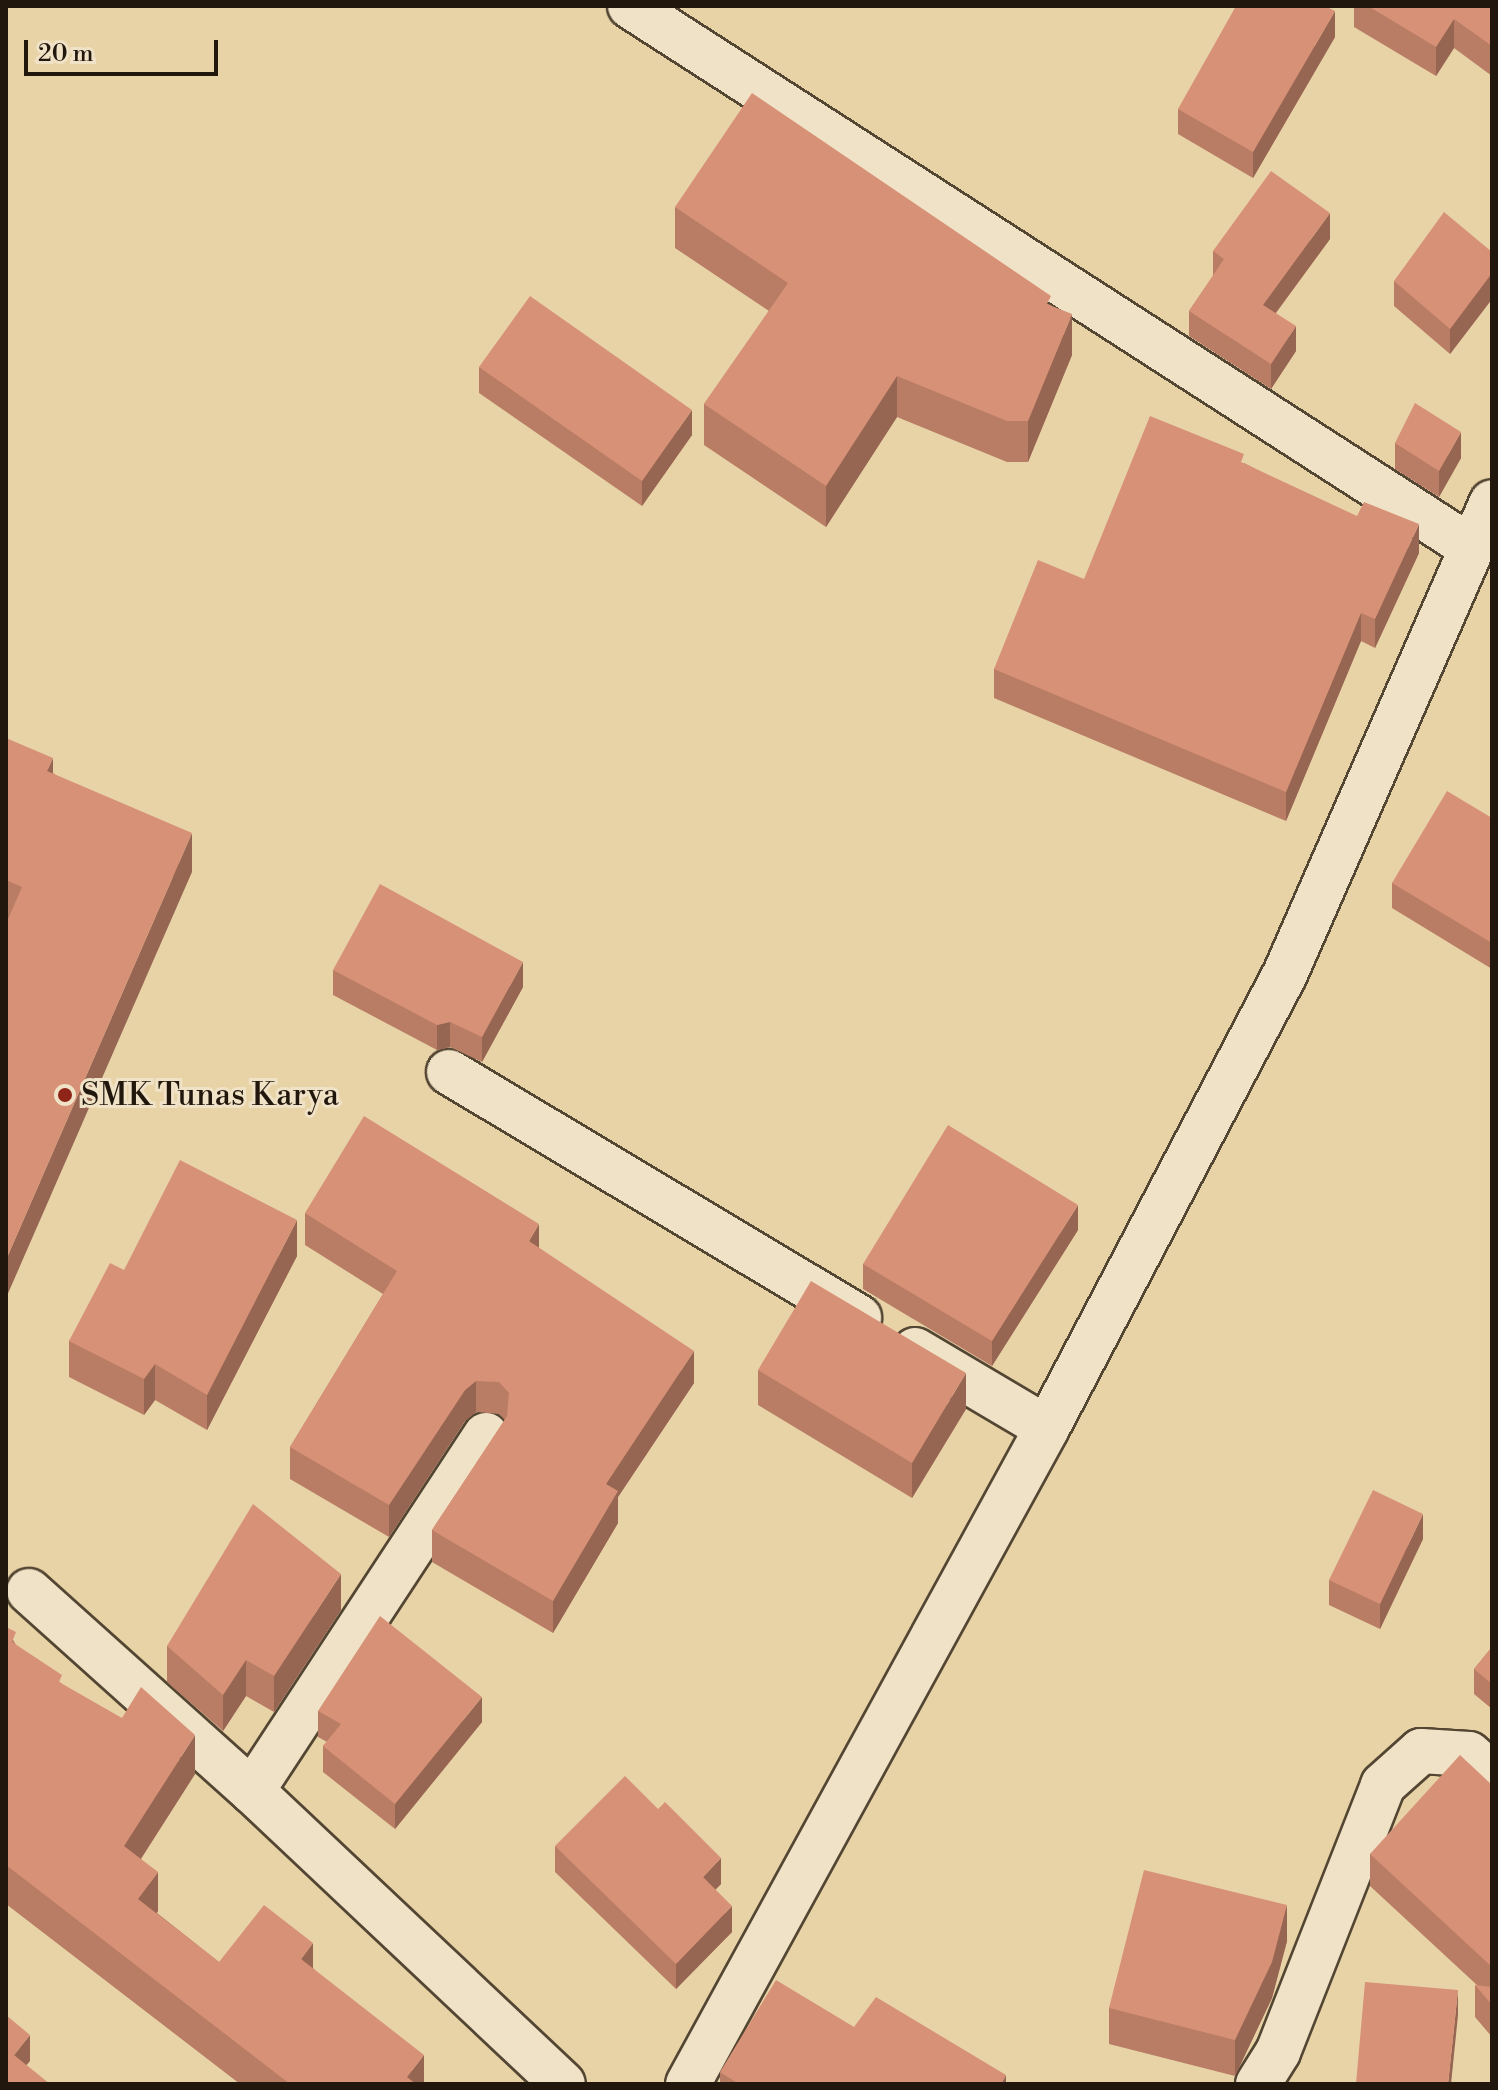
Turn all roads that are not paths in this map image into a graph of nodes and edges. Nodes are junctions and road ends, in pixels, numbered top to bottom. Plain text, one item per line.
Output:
1 (630, 6) edge
2 (1492, 502) edge
3 (1469, 546) junction
4 (449, 1072) dead end
5 (1047, 1428) junction
6 (486, 1435) dead end
7 (29, 1591) dead end
8 (1492, 1773) edge
9 (252, 1791) junction
10 (563, 2084) edge
11 (688, 2084) edge
12 (1258, 2084) edge

1 - 3 street
2 - 3 street
3 - 5 street
4 - 5 street
5 - 11 street
6 - 9 street
7 - 9 street
8 - 12 street
9 - 10 street

